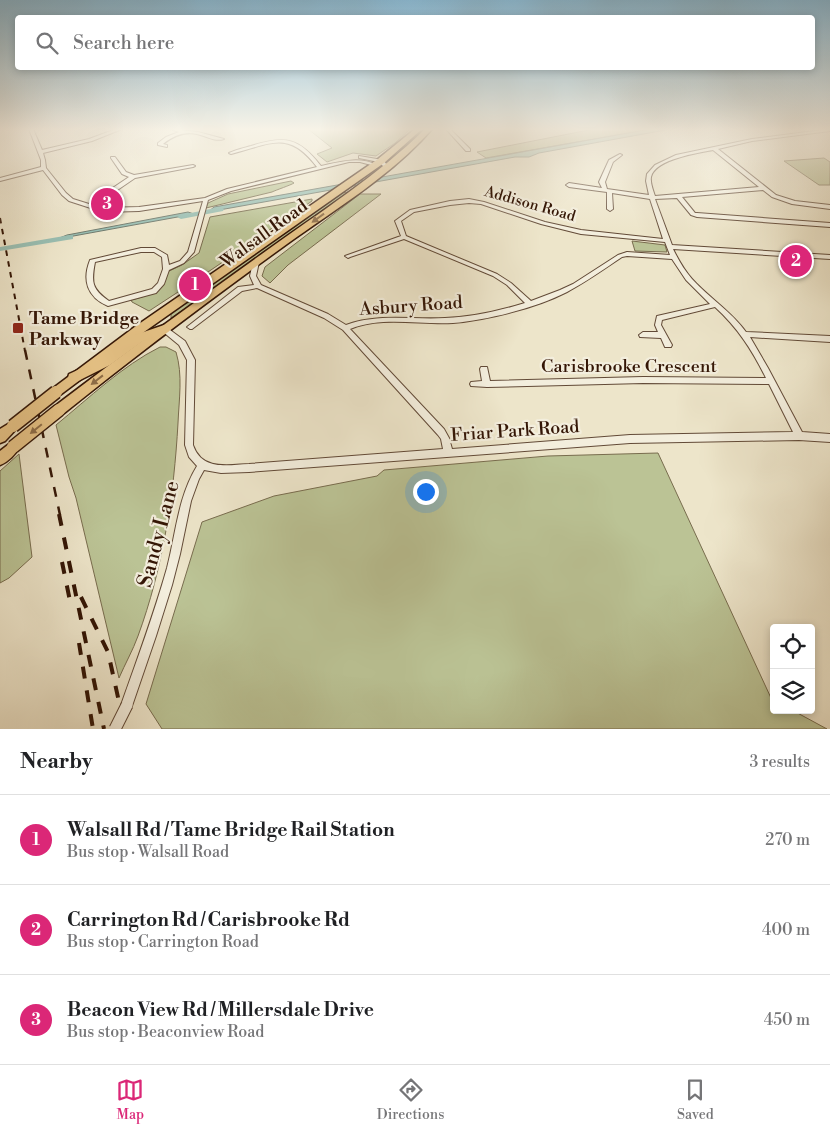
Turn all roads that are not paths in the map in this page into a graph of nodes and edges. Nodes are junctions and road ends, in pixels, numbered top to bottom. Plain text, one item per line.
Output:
1 (43, 163) edge
2 (117, 163) edge
3 (317, 163) edge
4 (341, 163) edge
5 (374, 163) edge
6 (610, 163) edge
7 (663, 163) edge
8 (732, 163) edge
9 (381, 164) junction
10 (193, 166) dead end
11 (44, 168) junction
12 (320, 168) junction
13 (133, 177) junction
14 (0, 180) edge
15 (570, 185) dead end
16 (763, 188) junction
17 (607, 190) junction
18 (678, 196) junction
19 (652, 197) junction
20 (206, 199) junction
21 (90, 206) junction
22 (830, 207) edge
23 (610, 209) dead end
24 (830, 226) edge
25 (404, 236) junction
26 (670, 244) junction
27 (348, 256) dead end
28 (675, 257) junction
29 (830, 257) edge
30 (256, 262) junction
31 (166, 269) junction
32 (258, 286) junction
33 (529, 303) junction
34 (715, 305) junction
35 (150, 322) junction
36 (190, 327) dead end
37 (345, 328) junction
38 (164, 329) junction
39 (744, 334) junction
40 (642, 335) dead end
41 (663, 335) junction
42 (830, 339) edge
43 (668, 345) dead end
44 (484, 369) dead end
45 (74, 378) junction
46 (771, 382) junction
47 (474, 384) dead end
48 (487, 384) junction
49 (799, 436) junction
50 (0, 437) edge
51 (830, 438) edge
52 (448, 452) junction
53 (0, 459) edge
54 (202, 465) junction
55 (115, 729) edge

1 - 11 street
2 - 13 street
3 - 12 street
4 - 12 street
5 - 9 street
6 - 17 street
7 - 19 street
8 - 16 street
9 -> 30 main road, Walsall Road
9 - 35 main road, Walsall Road
10 - 13 street
11 - 14 street
11 - 21 street
12 - 20 street
13 - 21 street
15 - 17 street
16 - 18 street
16 - 22 street
17 - 19 street
17 - 23 street
18 - 19 street
18 - 24 street
19 - 26 street
20 - 21 street
20 - 31 street
25 - 26 street, Addison Road
25 - 27 street
25 - 33 street
26 - 28 street
26 - 29 street
28 - 33 street, Asbury Road
28 - 34 street
30 - 32 street
30 - 38 main road, Walsall Road
31 - 31 street
32 - 36 street
32 - 37 street
33 - 37 street, Asbury Road
34 - 39 street
34 - 41 street
35 - 38 highway
35 - 45 main road, Walsall Road
37 - 52 street
38 - 45 highway
38 -> 53 main road, Walsall Road, bridge
38 - 54 street, Sandy Lane
39 - 42 street
39 - 46 street
40 - 41 street
41 - 43 street
44 - 48 street
45 - 50 main road, Walsall Road, bridge
46 - 48 street, Carisbrooke Crescent
46 - 49 street
47 - 48 street, Carisbrooke Crescent
49 - 51 street, Friar Park Road
49 - 52 street, Friar Park Road
52 - 54 street, Friar Park Road
54 - 55 street, Sandy Lane, bridge

